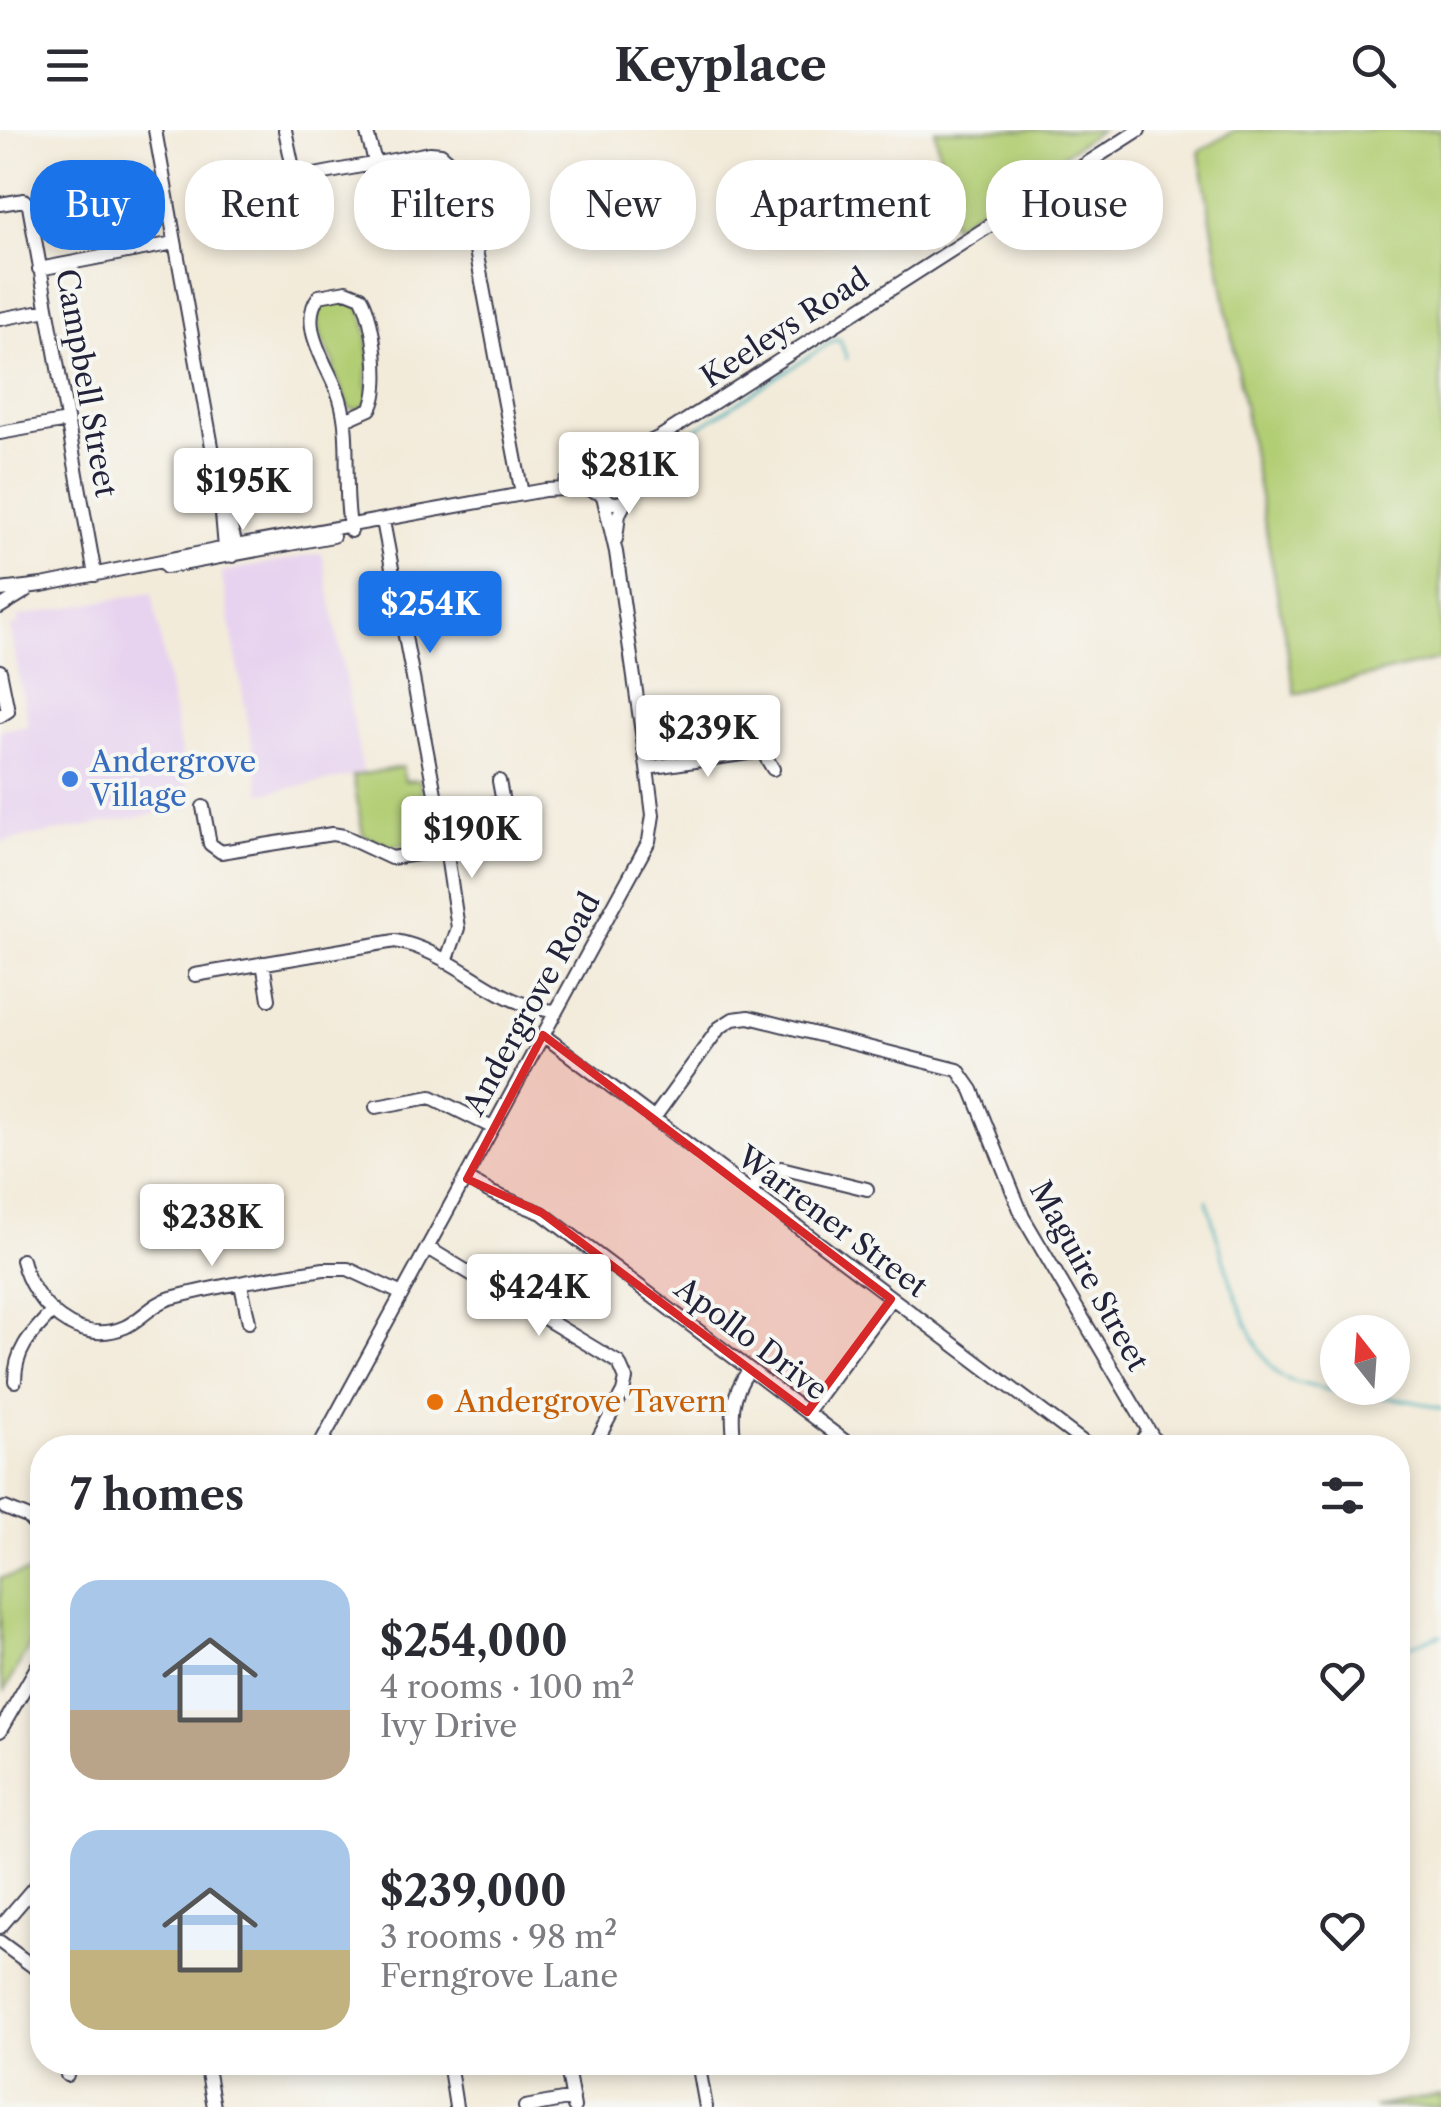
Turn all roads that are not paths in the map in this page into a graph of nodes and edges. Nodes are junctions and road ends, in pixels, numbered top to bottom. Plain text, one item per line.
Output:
1 (155, 130) edge
2 (285, 130) edge
3 (366, 130) edge
4 (1138, 130) edge
5 (375, 160) edge
6 (398, 160) edge
7 (447, 160) edge
8 (354, 169) edge
9 (0, 204) edge
10 (174, 243) junction
11 (476, 250) edge
12 (39, 268) junction
13 (46, 310) junction
14 (0, 319) edge
15 (345, 420) junction
16 (67, 421) junction
17 (0, 433) edge
18 (660, 437) junction
19 (608, 474) junction
20 (545, 490) junction
21 (630, 490) junction
22 (522, 494) junction
23 (602, 495) junction
24 (383, 521) junction
25 (350, 528) junction
26 (231, 550) junction
27 (616, 552) junction
28 (102, 573) junction
29 (42, 586) junction
30 (0, 590) edge
31 (0, 607) edge
32 (0, 671) edge
33 (4, 714) edge
34 (759, 732) dead end
35 (762, 751) junction
36 (647, 768) junction
37 (774, 769) dead end
38 (498, 782) dead end
39 (436, 799) dead end
40 (502, 802) junction
41 (203, 807) dead end
42 (506, 824) dead end
43 (444, 850) junction
44 (446, 962) junction
45 (262, 963) junction
46 (195, 975) dead end
47 (269, 999) dead end
48 (526, 1007) junction
49 (556, 1011) junction
50 (545, 1032) junction
51 (376, 1107) dead end
52 (654, 1118) junction
53 (492, 1127) junction
54 (466, 1179) junction
55 (866, 1188) dead end
56 (750, 1191) junction
57 (428, 1248) junction
58 (22, 1260) dead end
59 (241, 1285) junction
60 (402, 1294) junction
61 (891, 1300) junction
62 (53, 1311) junction
63 (249, 1322) dead end
64 (749, 1370) junction
65 (16, 1381) dead end
66 (807, 1412) junction
67 (1149, 1431) junction
68 (325, 1435) edge
69 (600, 1435) edge
70 (734, 1435) edge
71 (837, 1435) edge
72 (1073, 1435) edge
73 (1146, 1435) edge
74 (1151, 1435) edge
75 (5, 1508) dead end
76 (30, 1520) edge
77 (30, 1679) edge
78 (0, 1731) edge
79 (30, 1893) edge
80 (0, 1929) edge
81 (0, 1942) edge
82 (20, 1954) junction
83 (30, 1963) edge
84 (208, 2075) edge
85 (450, 2075) edge
86 (568, 2075) edge
87 (700, 2075) edge
88 (573, 2102) edge
89 (214, 2107) edge
90 (456, 2107) edge
91 (526, 2107) edge
92 (706, 2107) edge

1 - 10 street
2 - 8 street
3 - 5 street
4 - 18 street, Keeleys Road
6 - 7 street
9 - 12 street, Campbell Street
10 - 12 street
10 - 26 street
11 - 22 street
12 - 13 street, Campbell Street
13 - 14 street
13 - 16 street, Campbell Street
15 - 15 street
15 - 25 street
16 - 17 street
16 - 28 street, Campbell Street
18 - 19 street, Keeleys Road
18 - 21 street, Keeleys Road
19 - 20 street
19 - 21 street
19 - 23 street
20 - 22 street
20 - 23 street
21 - 23 street
21 - 27 street, Andergrove Road
22 - 24 street
23 - 27 street, Andergrove Road
24 - 25 street
24 - 39 street
25 - 26 street
26 - 28 street
27 - 36 street, Andergrove Road
28 - 29 street
29 - 30 street
29 - 31 street
32 - 33 street
34 - 35 street
35 - 36 street
35 - 37 street
36 - 49 street, Andergrove Road
38 - 40 street
40 - 42 street
40 - 43 street
41 - 43 street
43 - 44 street
44 - 45 street
44 - 48 street
45 - 46 street
45 - 47 street
48 - 49 street
48 - 50 street, Warrener Street
49 - 50 street, Andergrove Road
50 - 52 street, Warrener Street
50 - 53 street, Andergrove Road
51 - 53 street
52 - 56 street, Warrener Street
52 - 67 street, Maguire Street
53 - 54 street, Andergrove Road
54 - 57 street, Andergrove Road
54 - 64 street, Apollo Drive
55 - 56 street
56 - 61 street, Warrener Street
57 - 60 street, Andergrove Road
57 - 69 street
58 - 62 street
59 - 60 street
59 - 62 street
59 - 63 street
60 - 68 street, Andergrove Road
61 - 66 street
61 - 72 street, Warrener Street
62 - 65 street
64 - 66 street, Apollo Drive
64 - 70 street
66 - 71 street, Apollo Drive
67 - 73 street
67 - 74 street, Maguire Street
75 - 76 street
77 - 78 street
79 - 80 street
80 - 82 street
81 - 82 street
82 - 83 street
84 - 89 street
85 - 90 street
86 - 88 street
87 - 92 street
88 - 91 street

